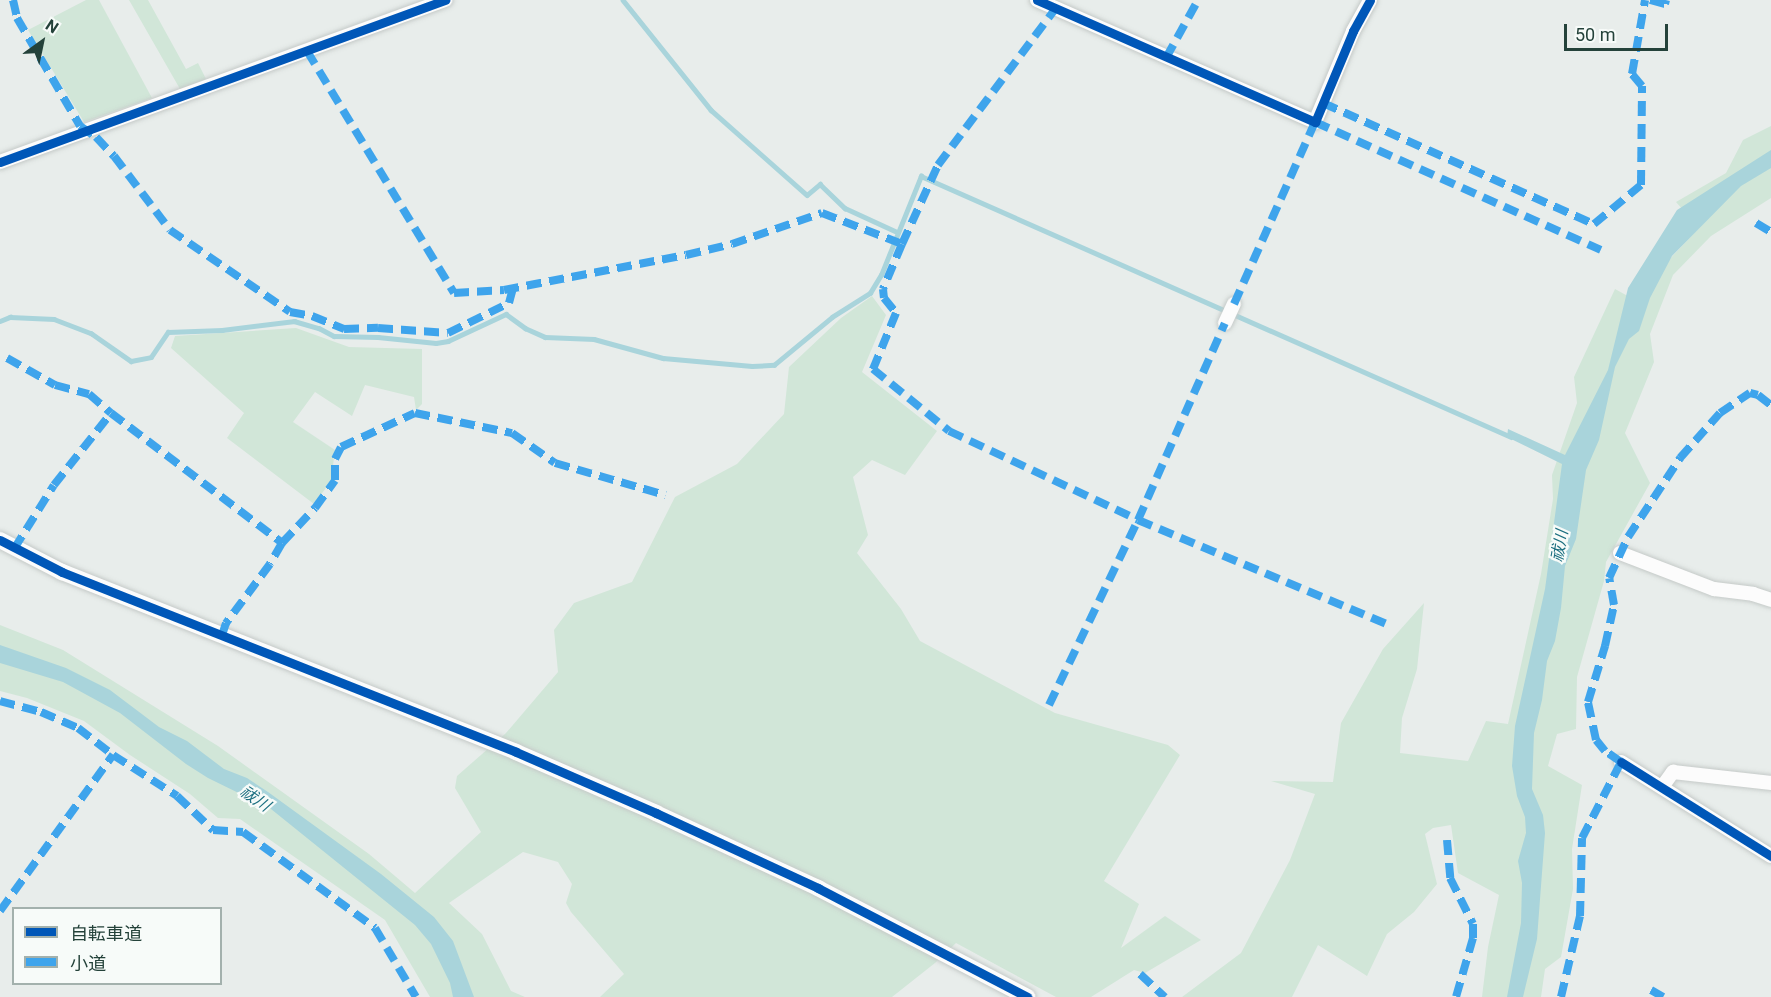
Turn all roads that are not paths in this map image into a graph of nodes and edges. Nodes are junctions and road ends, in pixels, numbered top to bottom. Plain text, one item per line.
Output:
1 (445, 0) edge
2 (1039, 0) edge
3 (1370, 0) edge
4 (0, 162) edge
5 (1234, 304) dead end
6 (1225, 322) dead end
7 (0, 540) edge
8 (1620, 553) dead end
9 (1771, 600) edge
10 (1621, 762) dead end
11 (1771, 783) edge
12 (1662, 788) junction
13 (1771, 855) edge
14 (1027, 997) edge

1 - 4 street
2 - 3 street
5 - 6 street
7 - 14 street
8 - 9 street
10 - 12 street
11 - 12 street
12 - 13 street

